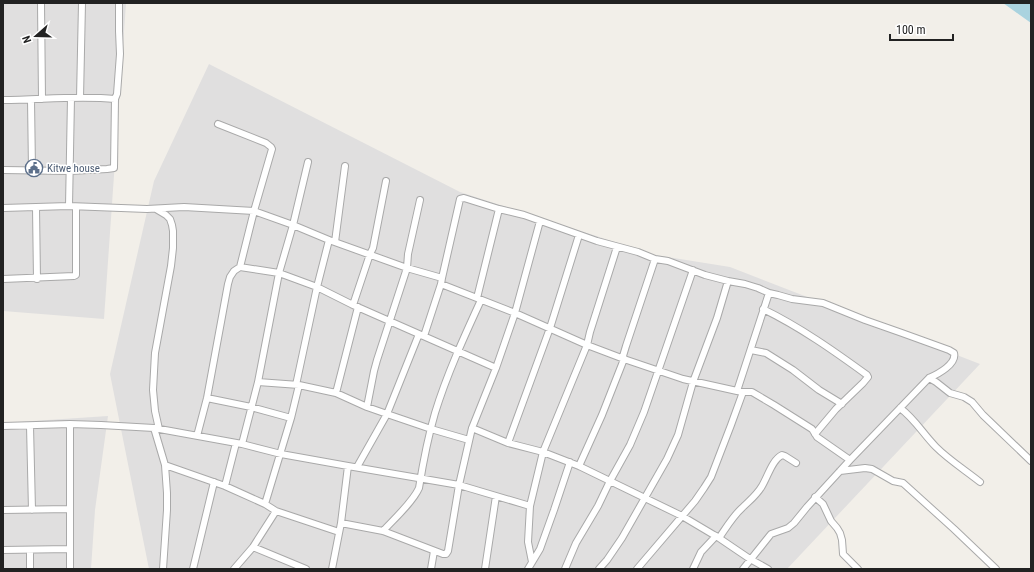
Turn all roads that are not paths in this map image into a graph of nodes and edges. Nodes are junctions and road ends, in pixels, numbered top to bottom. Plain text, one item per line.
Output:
1 (41, 3) edge
2 (82, 3) edge
3 (120, 3) edge
4 (71, 98) junction
5 (80, 98) junction
6 (42, 99) junction
7 (115, 99) junction
8 (3, 100) edge
9 (31, 100) junction
10 (218, 124) dead end
11 (308, 162) dead end
12 (345, 166) dead end
13 (3, 170) edge
14 (32, 170) junction
15 (70, 171) junction
16 (386, 181) dead end
17 (420, 200) dead end
18 (69, 206) junction
19 (76, 207) junction
20 (3, 208) edge
21 (36, 208) junction
22 (156, 209) junction
23 (499, 209) junction
24 (254, 211) junction
25 (540, 221) junction
26 (293, 225) junction
27 (579, 235) junction
28 (332, 241) junction
29 (617, 247) junction
30 (370, 254) junction
31 (655, 259) junction
32 (240, 267) junction
33 (407, 268) junction
34 (693, 270) junction
35 (279, 273) junction
36 (3, 279) edge
37 (37, 279) junction
38 (442, 281) junction
39 (728, 282) junction
40 (317, 287) junction
41 (769, 293) junction
42 (479, 299) junction
43 (356, 306) junction
44 (763, 309) junction
45 (515, 313) junction
46 (390, 321) junction
47 (550, 328) junction
48 (422, 335) junction
49 (587, 345) junction
50 (751, 350) junction
51 (458, 352) junction
52 (624, 359) junction
53 (496, 368) junction
54 (658, 371) junction
55 (929, 378) junction
56 (258, 382) junction
57 (693, 382) junction
58 (298, 385) junction
59 (740, 392) junction
60 (336, 393) junction
61 (207, 398) junction
62 (842, 404) junction
63 (251, 407) junction
64 (368, 407) junction
65 (900, 408) junction
66 (387, 414) junction
67 (291, 418) junction
68 (70, 424) junction
69 (3, 426) edge
70 (30, 426) junction
71 (472, 428) junction
72 (157, 429) junction
73 (431, 429) junction
74 (815, 434) junction
75 (197, 436) junction
76 (469, 440) junction
77 (508, 443) junction
78 (239, 444) junction
79 (543, 452) junction
80 (281, 454) junction
81 (850, 460) junction
82 (1031, 461) edge
83 (570, 462) junction
84 (796, 463) dead end
85 (165, 465) junction
86 (348, 466) junction
87 (579, 466) junction
88 (357, 467) junction
89 (840, 470) junction
90 (421, 478) junction
91 (610, 481) junction
92 (214, 482) junction
93 (980, 482) dead end
94 (459, 485) junction
95 (225, 486) junction
96 (496, 496) junction
97 (815, 497) junction
98 (645, 498) junction
99 (265, 504) junction
100 (530, 506) junction
101 (70, 509) junction
102 (3, 510) edge
103 (32, 510) junction
104 (276, 511) junction
105 (682, 516) junction
106 (341, 523) junction
107 (383, 531) junction
108 (339, 532) junction
109 (718, 537) junction
110 (253, 547) junction
111 (70, 549) junction
112 (3, 550) edge
113 (30, 550) junction
114 (434, 551) junction
115 (750, 559) junction
116 (532, 562) junction
117 (30, 569) edge
118 (70, 569) edge
119 (163, 569) edge
120 (193, 569) edge
121 (234, 569) edge
122 (306, 569) edge
123 (332, 569) edge
124 (431, 569) edge
125 (485, 569) edge
126 (528, 569) edge
127 (565, 569) edge
128 (599, 569) edge
129 (637, 569) edge
130 (693, 569) edge
131 (743, 569) edge
132 (768, 569) edge
133 (858, 569) edge
134 (996, 569) edge

1 - 6 street
2 - 5 street
3 - 7 street
4 - 5 street
4 - 6 street
4 - 15 street
5 - 7 street
6 - 9 street
7 - 15 street
8 - 9 street
9 - 14 street
10 - 24 street
11 - 26 street
12 - 28 street
13 - 14 street
14 - 15 street
15 - 18 street
16 - 30 street
17 - 33 street
18 - 19 street
18 - 21 street
19 - 22 street
19 - 37 street
20 - 21 street
21 - 37 street
22 - 24 street
22 - 72 street
23 - 25 street
23 - 38 street
23 - 42 street
24 - 26 street
24 - 32 street
25 - 27 street
25 - 45 street
26 - 28 street
26 - 35 street
27 - 29 street
27 - 47 street
28 - 30 street
28 - 40 street
29 - 31 street
29 - 49 street
30 - 33 street
30 - 43 street
31 - 34 street
31 - 52 street
32 - 35 street
32 - 61 street
33 - 38 street
33 - 46 street
34 - 39 street
34 - 54 street
35 - 40 street
35 - 56 street
36 - 37 street
38 - 42 street
38 - 48 street
39 - 41 street
39 - 57 street
40 - 43 street
40 - 58 street
41 - 44 street
41 - 55 street
42 - 45 street
42 - 51 street
43 - 46 street
43 - 60 street
44 - 50 street
44 - 62 street
45 - 47 street
45 - 53 street
46 - 48 street
46 - 64 street
47 - 49 street
47 - 77 street
48 - 51 street
48 - 66 street
49 - 52 street
49 - 79 street
50 - 59 street
50 - 62 street
51 - 53 street
51 - 73 street
52 - 54 street
52 - 87 street
53 - 71 street
54 - 57 street
54 - 91 street
55 - 65 street
55 - 82 street
56 - 58 street
56 - 63 street
57 - 59 street
57 - 98 street
58 - 60 street
58 - 67 street
59 - 74 street
59 - 105 street
60 - 64 street
61 - 63 street
61 - 75 street
62 - 74 street
63 - 67 street
63 - 78 street
64 - 66 street
65 - 81 street
65 - 93 street
66 - 73 street
66 - 88 street
67 - 80 street
68 - 70 street
68 - 72 street
68 - 101 street
69 - 70 street
70 - 103 street
71 - 76 street
71 - 77 street
72 - 75 street
72 - 85 street
73 - 76 street
73 - 90 street
74 - 81 street
75 - 78 street
76 - 94 street
77 - 79 street
78 - 80 street
78 - 95 street
79 - 83 street
79 - 100 street
80 - 86 street
80 - 99 street
81 - 89 street
83 - 87 street
83 - 116 street
84 - 109 street
85 - 92 street
85 - 119 street
86 - 88 street
86 - 106 street
87 - 91 street
88 - 90 street
89 - 97 street
89 - 134 street
90 - 94 street
90 - 107 street
91 - 98 street
91 - 127 street
92 - 95 street
92 - 120 street
94 - 96 street
94 - 114 street
95 - 99 street
96 - 100 street
96 - 125 street
97 - 115 street
97 - 133 street
98 - 105 street
98 - 128 street
99 - 104 street
100 - 116 street
101 - 103 street
101 - 111 street
102 - 103 street
104 - 108 street
104 - 110 street
105 - 109 street
105 - 129 street
106 - 107 street
106 - 108 street
107 - 114 street
108 - 123 street
109 - 115 street
109 - 130 street
110 - 121 street
110 - 122 street
111 - 113 street
111 - 118 street
112 - 113 street
113 - 117 street
114 - 124 street
115 - 131 street
115 - 132 street
116 - 126 street

